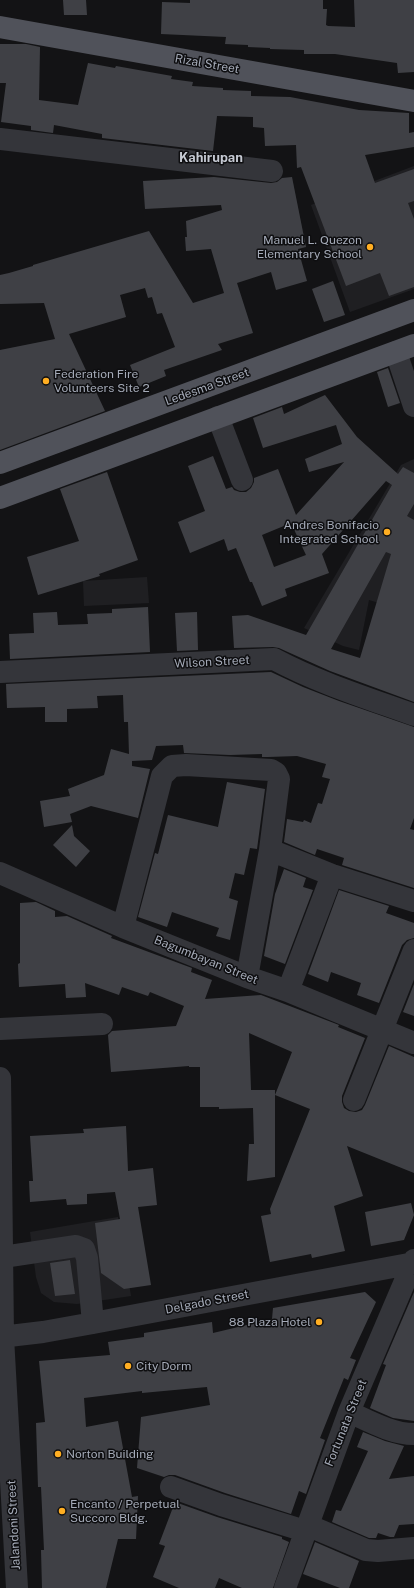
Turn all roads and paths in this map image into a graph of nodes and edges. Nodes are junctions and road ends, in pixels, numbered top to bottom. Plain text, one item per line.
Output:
1 (0, 27) edge
2 (414, 101) edge
3 (0, 138) edge
4 (272, 171) dead end
5 (414, 310) edge
6 (405, 348) edge
7 (414, 406) edge
8 (218, 417) junction
9 (0, 463) edge
10 (242, 480) dead end
11 (0, 498) edge
12 (0, 672) edge
13 (414, 715) edge
14 (270, 850) junction
15 (0, 872) edge
16 (332, 875) junction
17 (414, 901) edge
18 (123, 926) junction
19 (414, 950) edge
20 (247, 977) junction
21 (288, 991) junction
22 (102, 1024) dead end
23 (0, 1029) edge
24 (382, 1030) junction
25 (414, 1042) edge
26 (0, 1078) edge
27 (354, 1100) dead end
28 (0, 1173) edge
29 (2, 1256) junction
30 (414, 1262) edge
31 (92, 1323) junction
32 (2, 1337) edge
33 (349, 1412) junction
34 (414, 1434) edge
35 (171, 1487) dead end
36 (7, 1514) edge
37 (306, 1528) junction
38 (414, 1548) edge
39 (17, 1588) edge
40 (285, 1588) edge

1 - 2 main road, Rizal Street
3 - 4 street
5 - 9 main road, Ledesma Street
6 - 7 street
6 - 8 main road
8 - 10 street
8 - 11 main road
12 - 13 street, Wilson Street
14 - 16 street
14 - 18 street
14 - 20 street
15 - 18 street, Bagumbayan Street
16 - 17 street
16 - 21 street
18 - 20 street, Bagumbayan Street
19 - 24 street
20 - 21 street, Bagumbayan Street
21 - 24 street, Bagumbayan Street
22 - 23 street
24 - 25 street, Bagumbayan Street
24 - 27 street
26 - 28 street, Jalandoni Street
28 - 29 street, Jalandoni Street
29 - 31 street
29 - 32 street, Jalandoni Street
30 - 31 street, Delgado Street
30 - 33 street, Fortunata Street
31 - 32 street, Delgado Street
32 - 36 street, Jalandoni Street
33 - 34 street
33 - 37 street, Fortunata Street
35 - 37 street
36 - 39 street, Jalandoni Street
37 - 38 street
37 - 40 street, Fortunata Street

